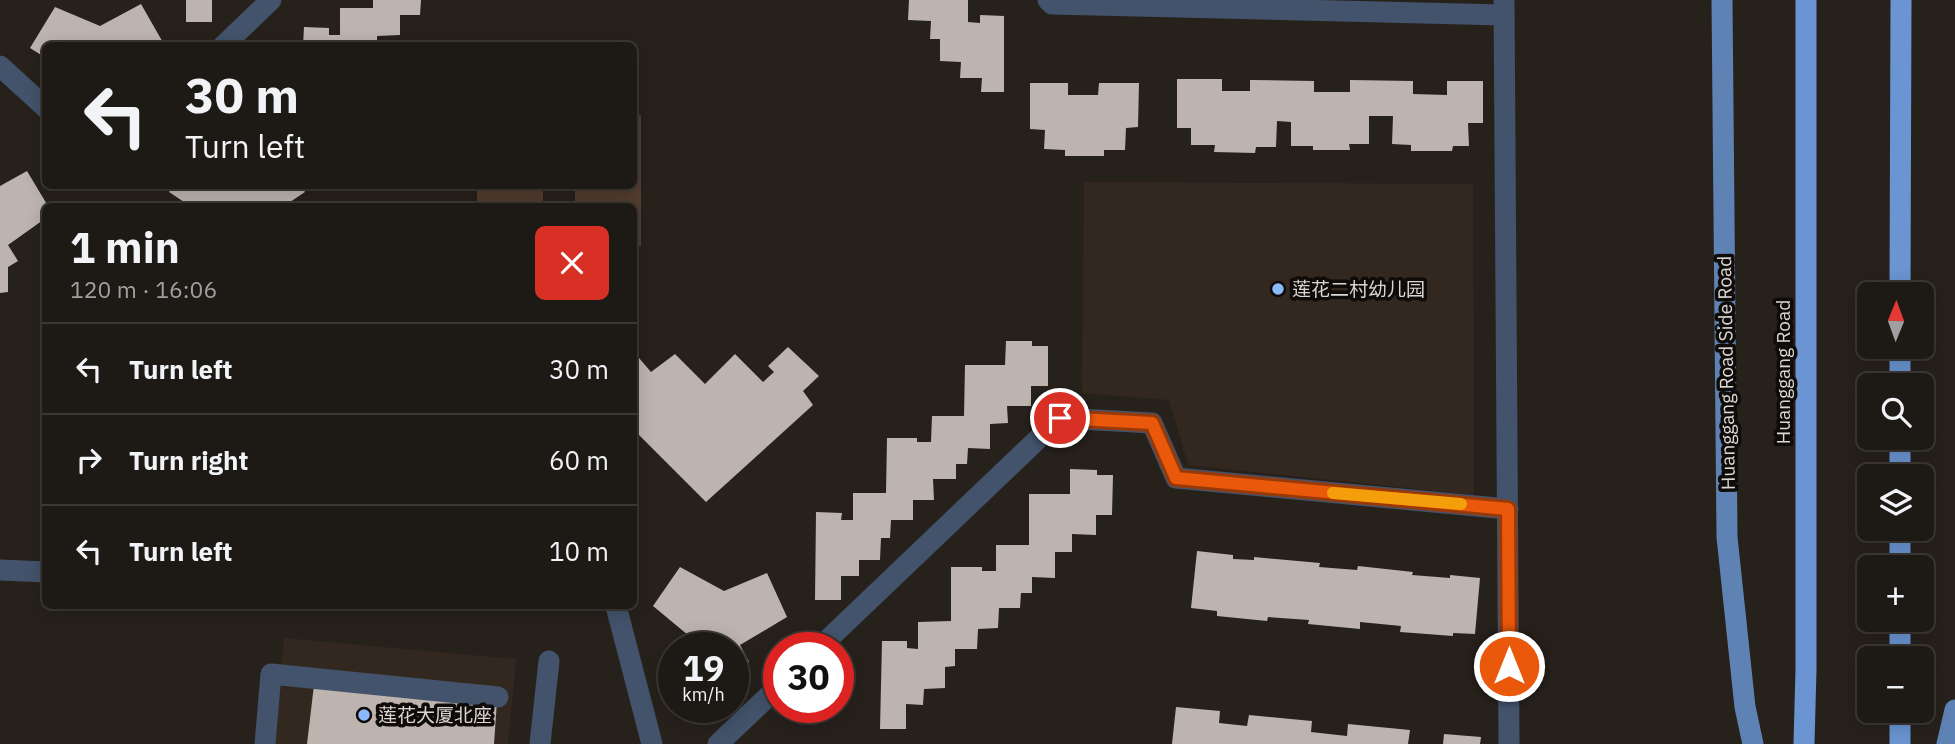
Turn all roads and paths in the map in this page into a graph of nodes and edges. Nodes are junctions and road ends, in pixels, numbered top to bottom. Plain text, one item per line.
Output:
1 (271, 0) edge
2 (1048, 0) edge
3 (1722, 0) edge
4 (1806, 0) edge
5 (1901, 0) edge
6 (1504, 8) edge
7 (227, 42) edge
8 (0, 66) edge
9 (42, 104) edge
10 (1900, 282) edge
11 (1508, 509) junction
12 (0, 570) edge
13 (42, 572) edge
14 (617, 609) edge
15 (836, 632) edge
16 (549, 661) dead end
17 (498, 696) dead end
18 (763, 701) edge
19 (1955, 710) edge
20 (1900, 723) edge
21 (649, 733) dead end
22 (265, 744) edge
23 (540, 744) edge
24 (718, 744) edge
25 (1509, 744) edge
26 (1753, 744) edge
27 (1804, 744) edge
28 (1900, 744) edge
29 (1947, 744) edge

1 - 7 street
2 - 6 street
3 - 26 main road, Huanggang Road Side Road
4 - 27 highway, Huanggang Road
5 - 10 highway
6 - 11 street
8 - 9 street
11 - 15 street
11 - 25 street
12 - 13 street
14 - 21 street
16 - 23 street
17 - 22 street
18 - 24 street
19 - 29 main road
20 - 28 highway

